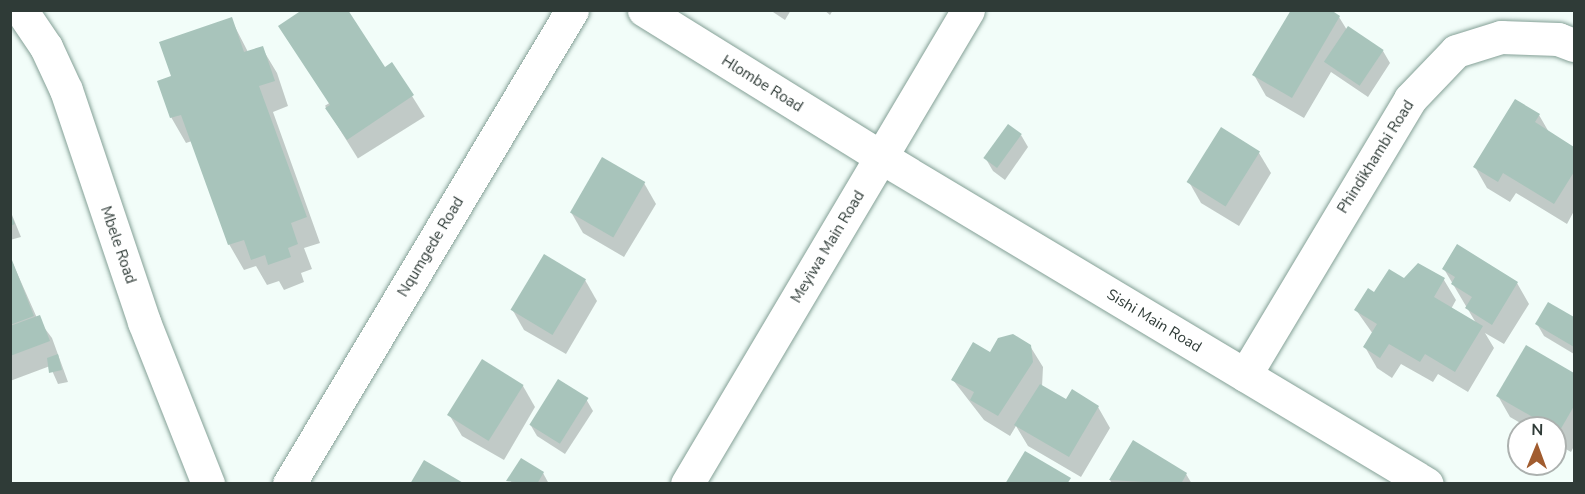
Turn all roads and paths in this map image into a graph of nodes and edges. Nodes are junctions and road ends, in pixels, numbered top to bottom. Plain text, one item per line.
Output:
1 (21, 10) edge
2 (572, 10) edge
3 (644, 10) edge
4 (968, 10) edge
5 (1575, 45) edge
6 (881, 157) junction
7 (1245, 375) junction
8 (208, 483) edge
9 (290, 483) edge
10 (687, 483) edge
11 (1427, 483) edge

1 - 8 street, Mbele Road
2 - 9 street, Nqumgede Road
3 - 6 street, Hlombe Road
4 - 6 street, Meyiwa Main Road
5 - 7 street, Phindikhambi Road
6 - 7 street, Sishi Main Road
6 - 10 street, Meyiwa Main Road
7 - 11 street, Sishi Main Road

